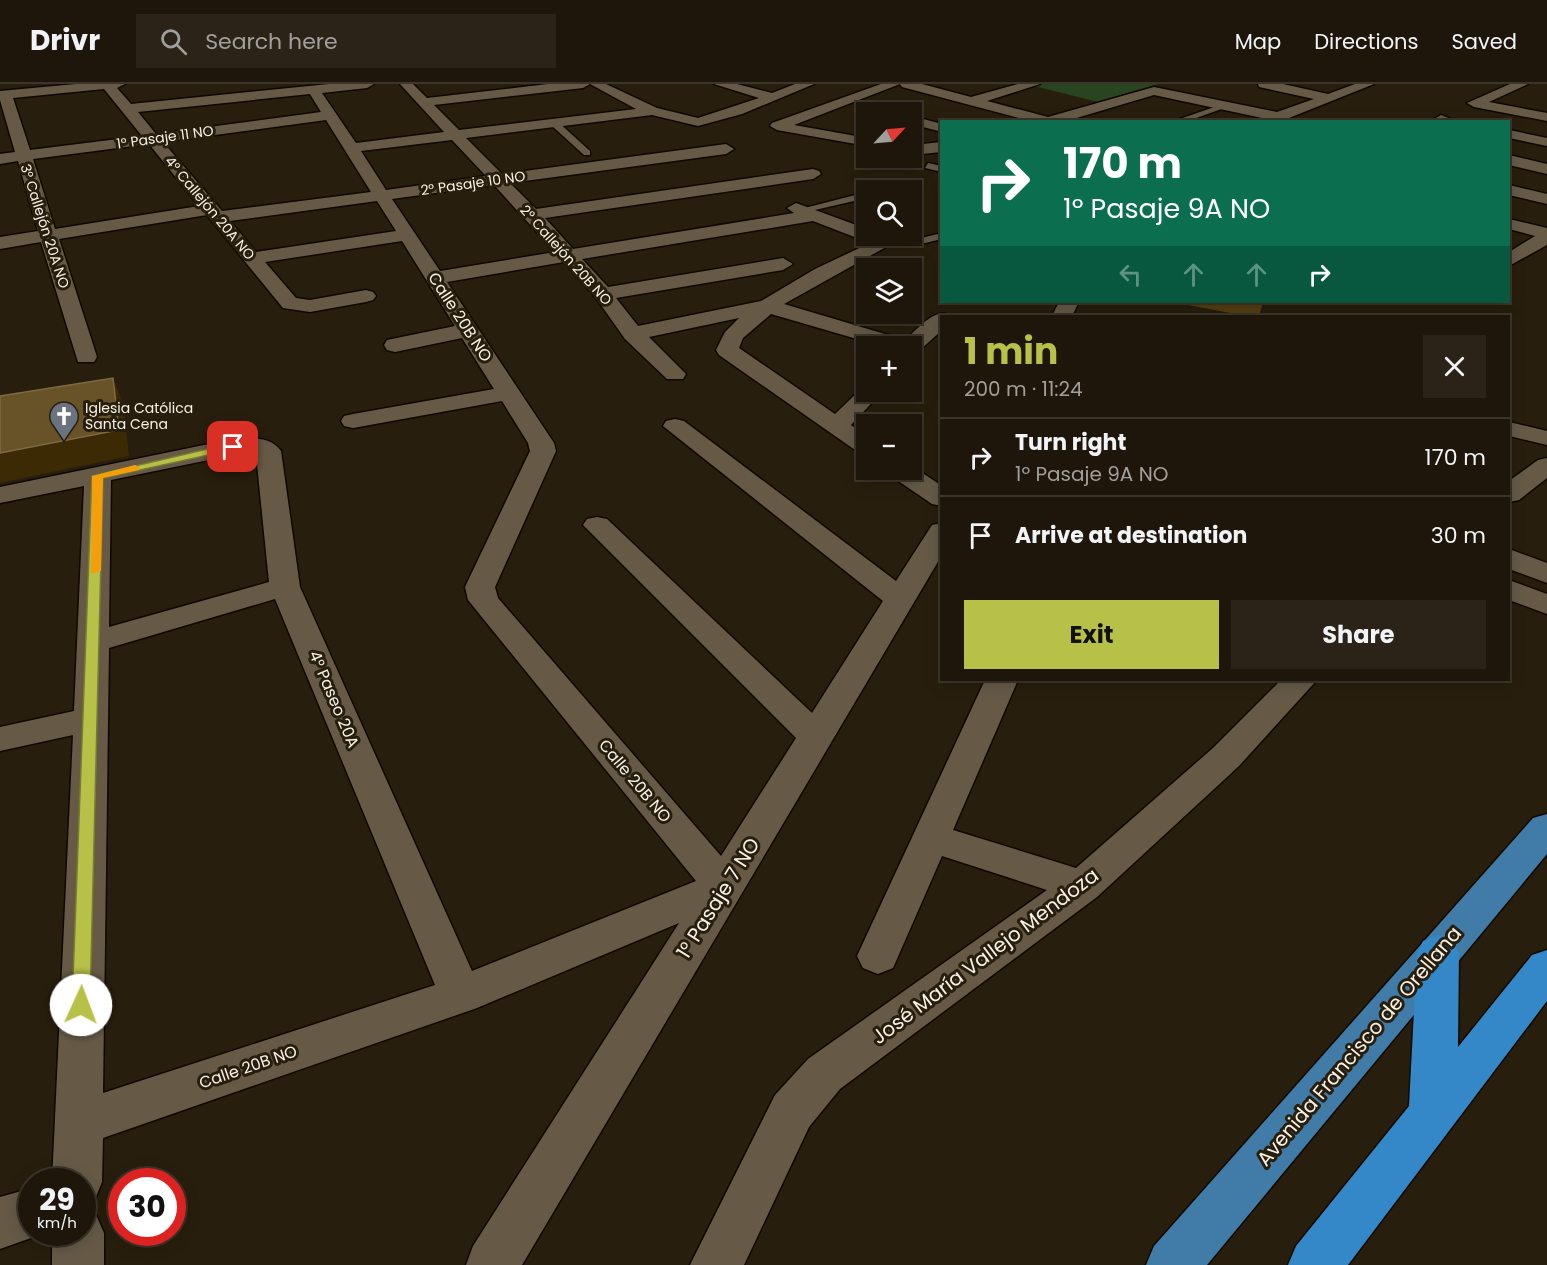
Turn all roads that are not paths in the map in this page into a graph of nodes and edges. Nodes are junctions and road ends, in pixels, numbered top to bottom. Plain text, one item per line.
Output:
1 (111, 84) edge
2 (367, 84) edge
3 (406, 84) edge
4 (583, 84) edge
5 (596, 84) edge
6 (721, 84) edge
7 (807, 84) edge
8 (893, 84) edge
9 (907, 84) edge
10 (1033, 84) edge
11 (1264, 84) edge
12 (1367, 84) edge
13 (1499, 84) edge
14 (1518, 86) edge
15 (1536, 91) dead end
16 (2, 94) edge
17 (773, 97) junction
18 (1330, 98) junction
19 (974, 100) junction
20 (322, 102) junction
21 (424, 102) junction
22 (842, 102) junction
23 (856, 106) edge
24 (1226, 106) junction
25 (126, 108) junction
26 (652, 111) junction
27 (1018, 112) junction
28 (614, 116) junction
29 (1547, 117) edge
30 (1271, 119) edge
31 (990, 120) edge
32 (1047, 120) edge
33 (1054, 120) edge
34 (1181, 120) edge
35 (554, 123) junction
36 (922, 123) edge
37 (940, 127) edge
38 (630, 130) dead end
39 (1510, 134) edge
40 (456, 135) junction
41 (151, 139) junction
42 (856, 140) edge
43 (1547, 142) edge
44 (648, 143) dead end
45 (940, 147) edge
46 (351, 148) junction
47 (726, 149) dead end
48 (922, 149) edge
49 (586, 153) dead end
50 (23, 156) junction
51 (665, 157) junction
52 (0, 159) edge
53 (1510, 160) edge
54 (927, 166) dead end
55 (1547, 168) edge
56 (940, 169) edge
57 (813, 174) dead end
58 (498, 180) junction
59 (733, 186) junction
60 (1510, 190) edge
61 (382, 195) junction
62 (856, 198) edge
63 (1547, 199) edge
64 (216, 213) junction
65 (809, 213) junction
66 (532, 215) junction
67 (1510, 224) edge
68 (856, 231) edge
69 (407, 235) junction
70 (50, 236) junction
71 (940, 236) edge
72 (1547, 236) edge
73 (922, 241) edge
74 (0, 243) edge
75 (862, 246) edge
76 (570, 257) junction
77 (252, 258) junction
78 (1510, 259) edge
79 (783, 264) dead end
80 (435, 278) junction
81 (603, 294) junction
82 (366, 296) dead end
83 (958, 303) edge
84 (767, 306) junction
85 (946, 315) edge
86 (940, 321) edge
87 (468, 330) junction
88 (633, 334) junction
89 (869, 336) edge
90 (922, 336) edge
91 (395, 345) dead end
92 (86, 357) dead end
93 (675, 375) dead end
94 (509, 393) junction
95 (861, 402) edge
96 (353, 421) dead end
97 (675, 426) dead end
98 (836, 426) junction
99 (1510, 429) edge
100 (1547, 438) edge
101 (856, 440) edge
102 (1547, 466) edge
103 (98, 476) junction
104 (915, 480) edge
105 (1510, 493) edge
106 (0, 495) edge
107 (940, 497) edge
108 (597, 525) dead end
109 (940, 534) edge
110 (1510, 558) edge
111 (1547, 574) edge
112 (285, 586) junction
113 (1510, 589) edge
114 (900, 599) junction
115 (1547, 605) edge
116 (93, 642) junction
117 (1001, 681) edge
118 (1299, 681) edge
119 (90, 719) junction
120 (818, 738) junction
121 (0, 739) edge
122 (1547, 828) edge
123 (933, 838) junction
124 (1083, 886) junction
125 (724, 887) junction
126 (1438, 953) junction
127 (878, 956) dead end
128 (1547, 968) edge
129 (461, 995) junction
130 (1433, 1114) junction
131 (77, 1124) junction
132 (77, 1168) edge
133 (18, 1217) edge
134 (0, 1223) edge
135 (78, 1246) edge
136 (78, 1265) edge
137 (492, 1265) edge
138 (717, 1265) edge
139 (1173, 1265) edge
140 (1315, 1265) edge

1 - 16 street
1 - 25 street, 4° Callejón 20A NO
2 - 20 street
3 - 21 street, 2° Callejón 20B NO
4 - 21 street
5 - 26 street
6 - 17 street
7 - 17 street
8 - 22 street
9 - 19 street
10 - 19 street
11 - 18 street
12 - 18 street
13 - 14 street
14 - 15 street
14 - 29 street
16 - 50 street, 3° Callejón 20A NO
17 - 26 street
18 - 30 street
19 - 27 street
20 - 25 street
20 - 41 street, 1° Pasaje 11 NO
20 - 46 street, Calle 20B NO
21 - 40 street, 2° Callejón 20B NO
22 - 23 street
22 - 42 street
24 - 30 street
24 - 33 street
24 - 34 lane
25 - 41 street, 4° Callejón 20A NO
26 - 28 street
27 - 31 street
27 - 32 street
28 - 35 street
28 - 38 street
35 - 40 street
35 - 49 lane
36 - 37 street
39 - 43 street
40 - 46 street
40 - 58 street, 2° Callejón 20B NO
41 - 50 street, 1° Pasaje 11 NO
41 - 64 street, 4° Callejón 20A NO
44 - 51 street
45 - 48 street
46 - 61 street, Calle 20B NO
47 - 51 street, 2° Pasaje 10 NO
50 - 52 street, 1° Pasaje 11 NO
50 - 70 street, 3° Callejón 20A NO
51 - 58 street, 2° Pasaje 10 NO
53 - 55 street
54 - 56 lane
57 - 59 street
58 - 61 street, 2° Pasaje 10 NO
58 - 66 street, 2° Callejón 20B NO
59 - 65 street
59 - 66 street
60 - 63 street
61 - 64 street, 2° Pasaje 10 NO
61 - 69 street, Calle 20B NO
62 - 65 lane
64 - 70 street, 2° Pasaje 10 NO
64 - 77 street, 4° Callejón 20A NO
65 - 68 street
65 - 76 street
66 - 76 street, 2° Callejón 20B NO
67 - 72 street
69 - 77 street
69 - 80 street, Calle 20B NO
70 - 74 street, 2° Pasaje 10 NO
70 - 92 street, 3° Callejón 20A NO
71 - 73 lane
72 - 78 street
75 - 84 street
76 - 80 street
76 - 81 street, 2° Callejón 20B NO
77 - 82 street, 4° Callejón 20A NO
79 - 81 street
80 - 87 street, Calle 20B NO
81 - 88 street, 2° Callejón 20B NO
83 - 85 street
84 - 88 street
84 - 89 street
84 - 98 street
86 - 90 street
87 - 91 street
87 - 94 street, Calle 20B NO
88 - 93 street, 2° Callejón 20B NO
94 - 96 street
94 - 125 street, Calle 20B NO
95 - 98 street
97 - 114 street
98 - 101 street
99 - 100 street
102 - 105 street
103 - 106 street, 4° Paseo 20A
103 - 112 street, 4° Paseo 20A
103 - 116 street
104 - 107 street
108 - 120 street
109 - 114 street, 1° Pasaje 7 NO
110 - 111 street
112 - 116 street
112 - 129 street, 4° Paseo 20A
113 - 115 street
114 - 120 street, 1° Pasaje 7 NO
116 - 119 street
117 - 123 street
118 - 124 street, José María Vallejo Mendoza
119 - 121 street
119 - 131 street
120 - 125 street, 1° Pasaje 7 NO
122 - 126 main road, Avenida Francisco de Orellana
123 - 124 street
123 - 127 street
124 - 138 street, José María Vallejo Mendoza
125 - 129 street, Calle 20B NO
125 - 137 street, 1° Pasaje 7 NO
126 - 130 highway
126 - 139 main road, Avenida Francisco de Orellana
128 - 130 highway
129 - 131 street, Calle 20B NO
130 - 140 highway
131 - 132 street
133 - 134 street
135 - 136 street

